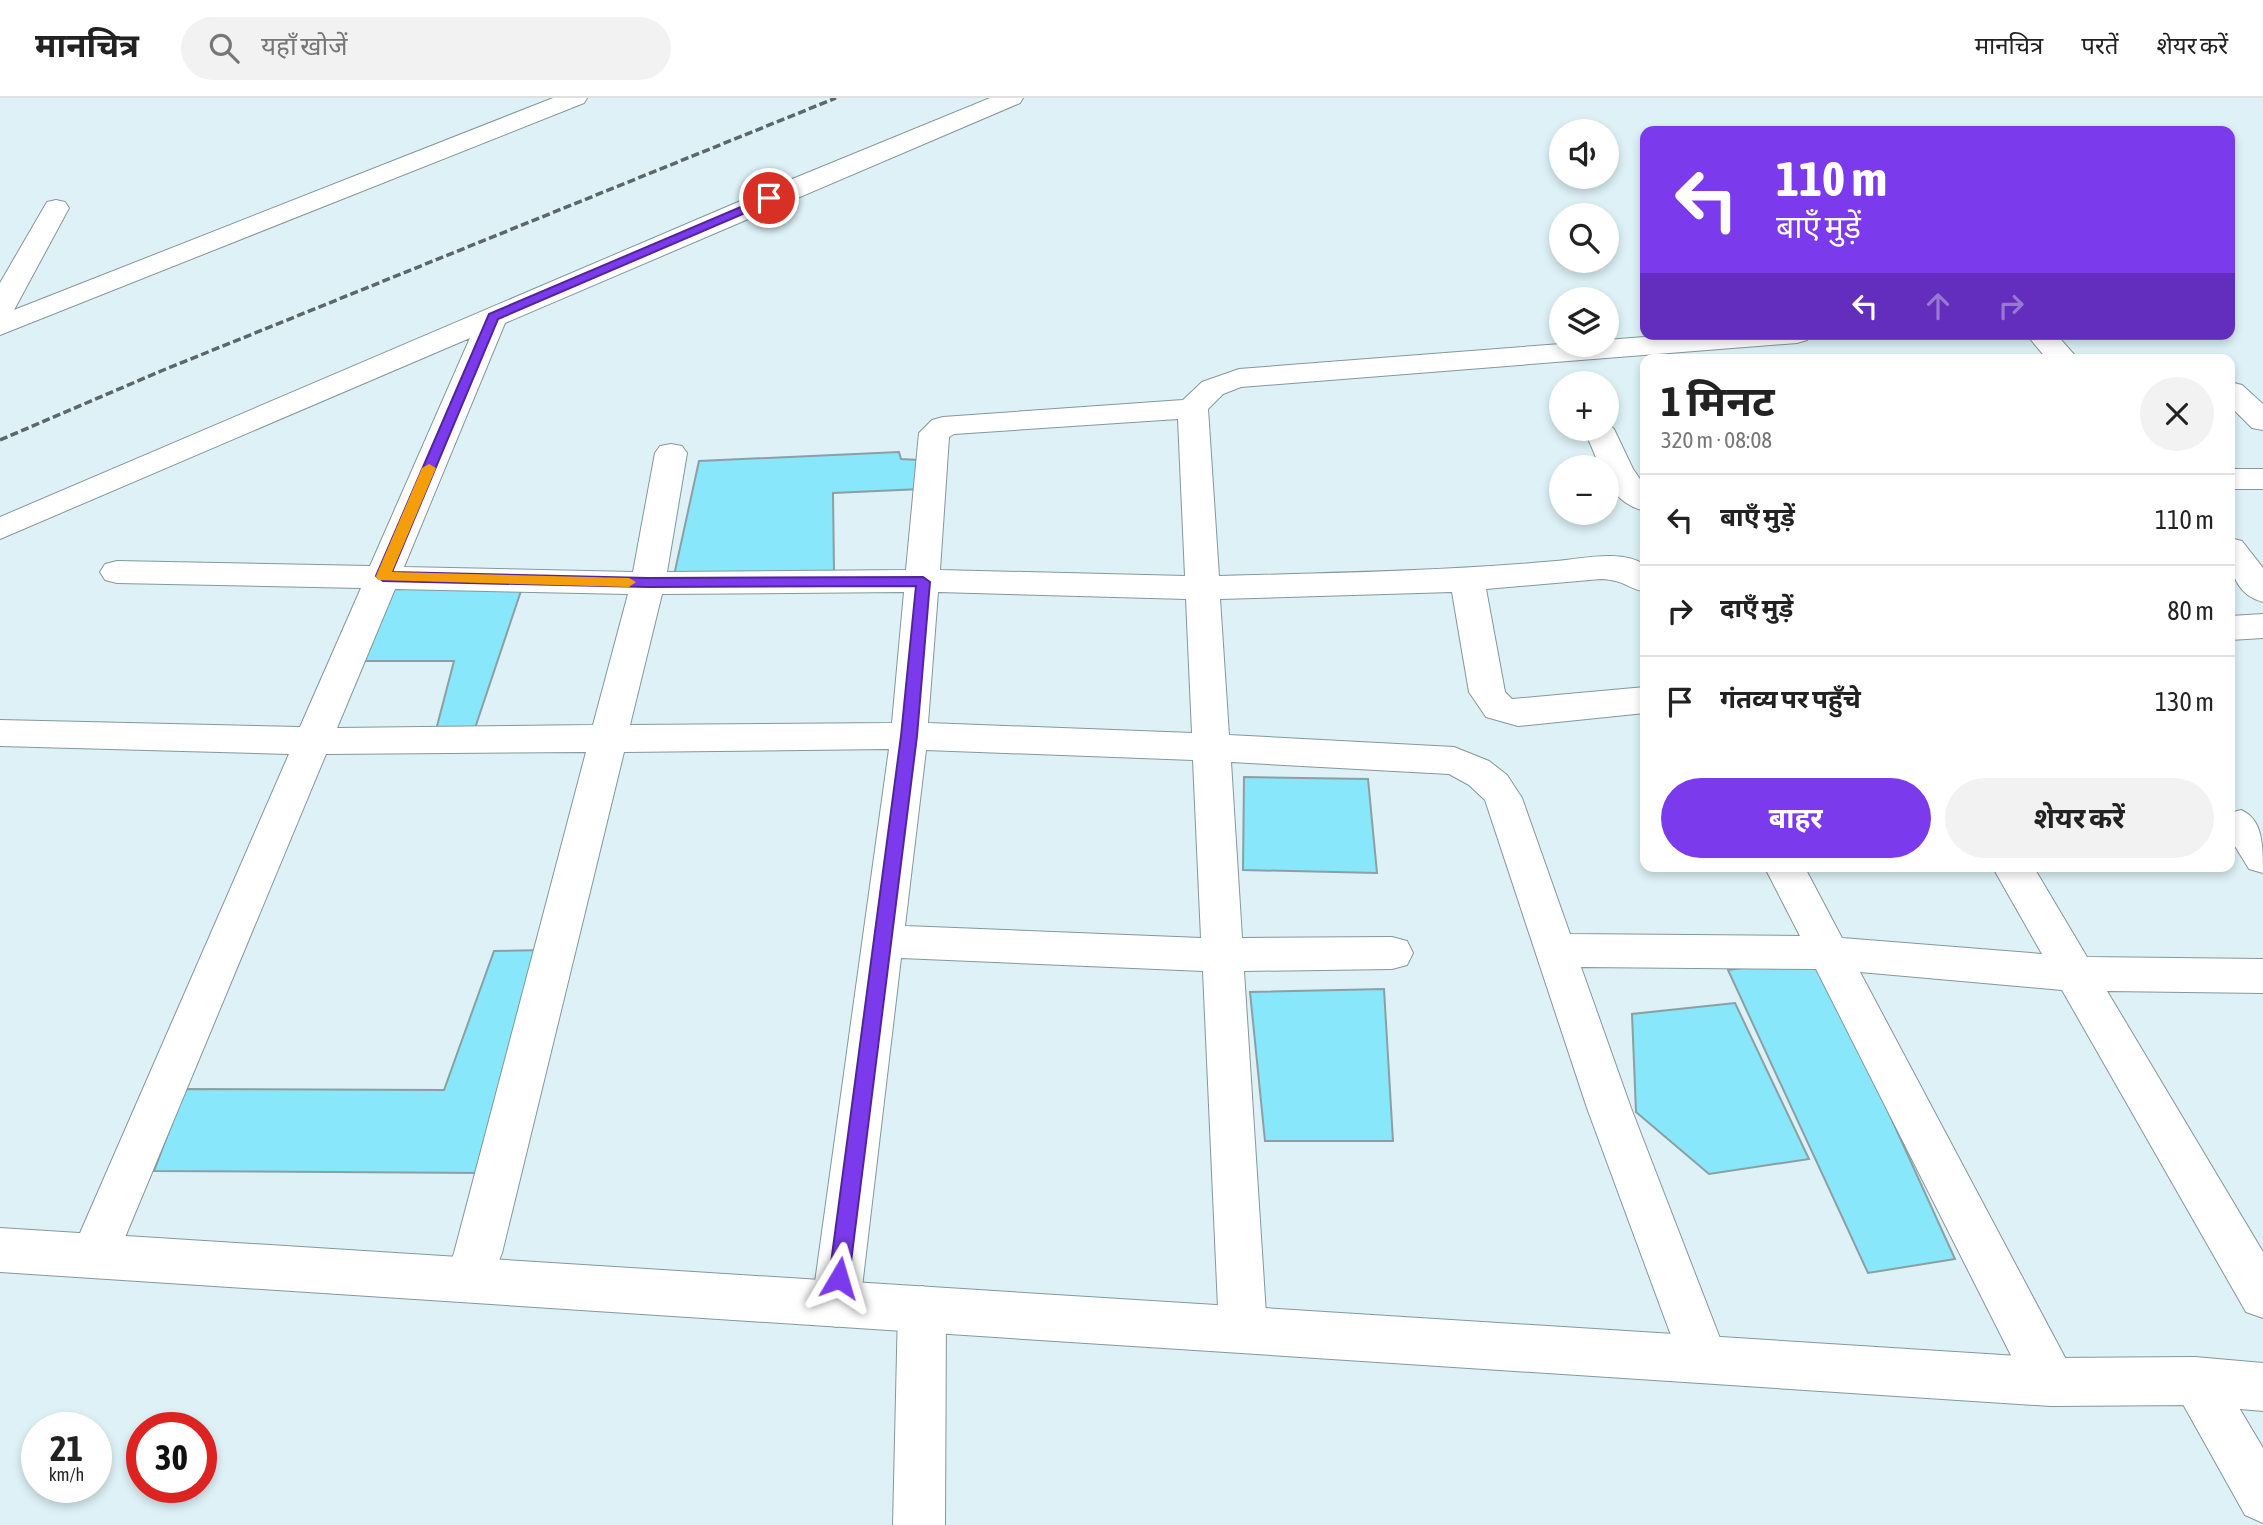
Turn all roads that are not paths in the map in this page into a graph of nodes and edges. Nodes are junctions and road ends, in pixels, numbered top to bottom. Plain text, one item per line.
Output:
1 (575, 98) edge
2 (1011, 98) edge
3 (57, 208) dead end
4 (13, 260) edge
5 (0, 310) edge
6 (493, 317) junction
7 (0, 326) edge
8 (1723, 340) edge
9 (2046, 340) edge
10 (1619, 348) edge
11 (1549, 354) edge
12 (2058, 354) edge
13 (2235, 395) edge
14 (1193, 409) junction
15 (2263, 421) edge
16 (1605, 441) edge
17 (671, 453) dead end
18 (2235, 479) edge
19 (2263, 479) edge
20 (1640, 498) edge
21 (0, 529) edge
22 (2235, 556) edge
23 (117, 572) dead end
24 (383, 576) junction
25 (1640, 577) edge
26 (1467, 580) junction
27 (923, 582) junction
28 (648, 583) junction
29 (1203, 589) junction
30 (2263, 592) edge
31 (2263, 626) edge
32 (2235, 628) edge
33 (1640, 700) edge
34 (0, 733) edge
35 (909, 736) junction
36 (610, 738) junction
37 (313, 741) junction
38 (1211, 747) junction
39 (2244, 823) edge
40 (2263, 858) edge
41 (1786, 872) edge
42 (2015, 872) edge
43 (883, 940) junction
44 (1556, 950) junction
45 (1392, 953) dead end
46 (1830, 953) junction
47 (1225, 955) junction
48 (2074, 974) junction
49 (2263, 976) edge
50 (0, 1250) edge
51 (94, 1256) junction
52 (468, 1280) junction
53 (2263, 1296) edge
54 (836, 1304) junction
55 (922, 1309) junction
56 (1243, 1330) junction
57 (1703, 1359) junction
58 (2051, 1381) junction
59 (2194, 1381) junction
60 (2263, 1387) edge
61 (2263, 1497) edge
62 (919, 1525) edge

1 - 7 street
2 - 6 street
3 - 4 street
4 - 5 street
6 - 21 street
6 - 24 street
8 - 10 street
9 - 12 street
11 - 14 street
13 - 15 street
14 - 27 street
14 - 29 street
16 - 20 street
17 - 28 street
18 - 19 street
22 - 30 street
23 - 24 street
24 - 28 street
24 - 37 street
25 - 26 street
26 - 29 street
26 - 33 street
27 - 28 street
27 - 29 street
27 - 35 street
28 - 36 street
29 - 38 street
31 - 32 street
34 - 37 street
35 - 36 street
35 - 38 street
35 - 43 street
36 - 37 street
36 - 52 street
37 - 51 street
38 - 44 street
38 - 47 street
39 - 40 street
41 - 46 street
42 - 48 street
43 - 47 street
43 - 54 street
44 - 46 street
44 - 57 street
45 - 47 street
46 - 48 street
46 - 58 street
47 - 56 street
48 - 49 street
48 - 53 street
50 - 51 street
51 - 52 street
52 - 54 street
54 - 55 street
55 - 56 street
55 - 62 street
56 - 57 street
57 - 58 street
58 - 59 street
59 - 60 street
59 - 61 street

